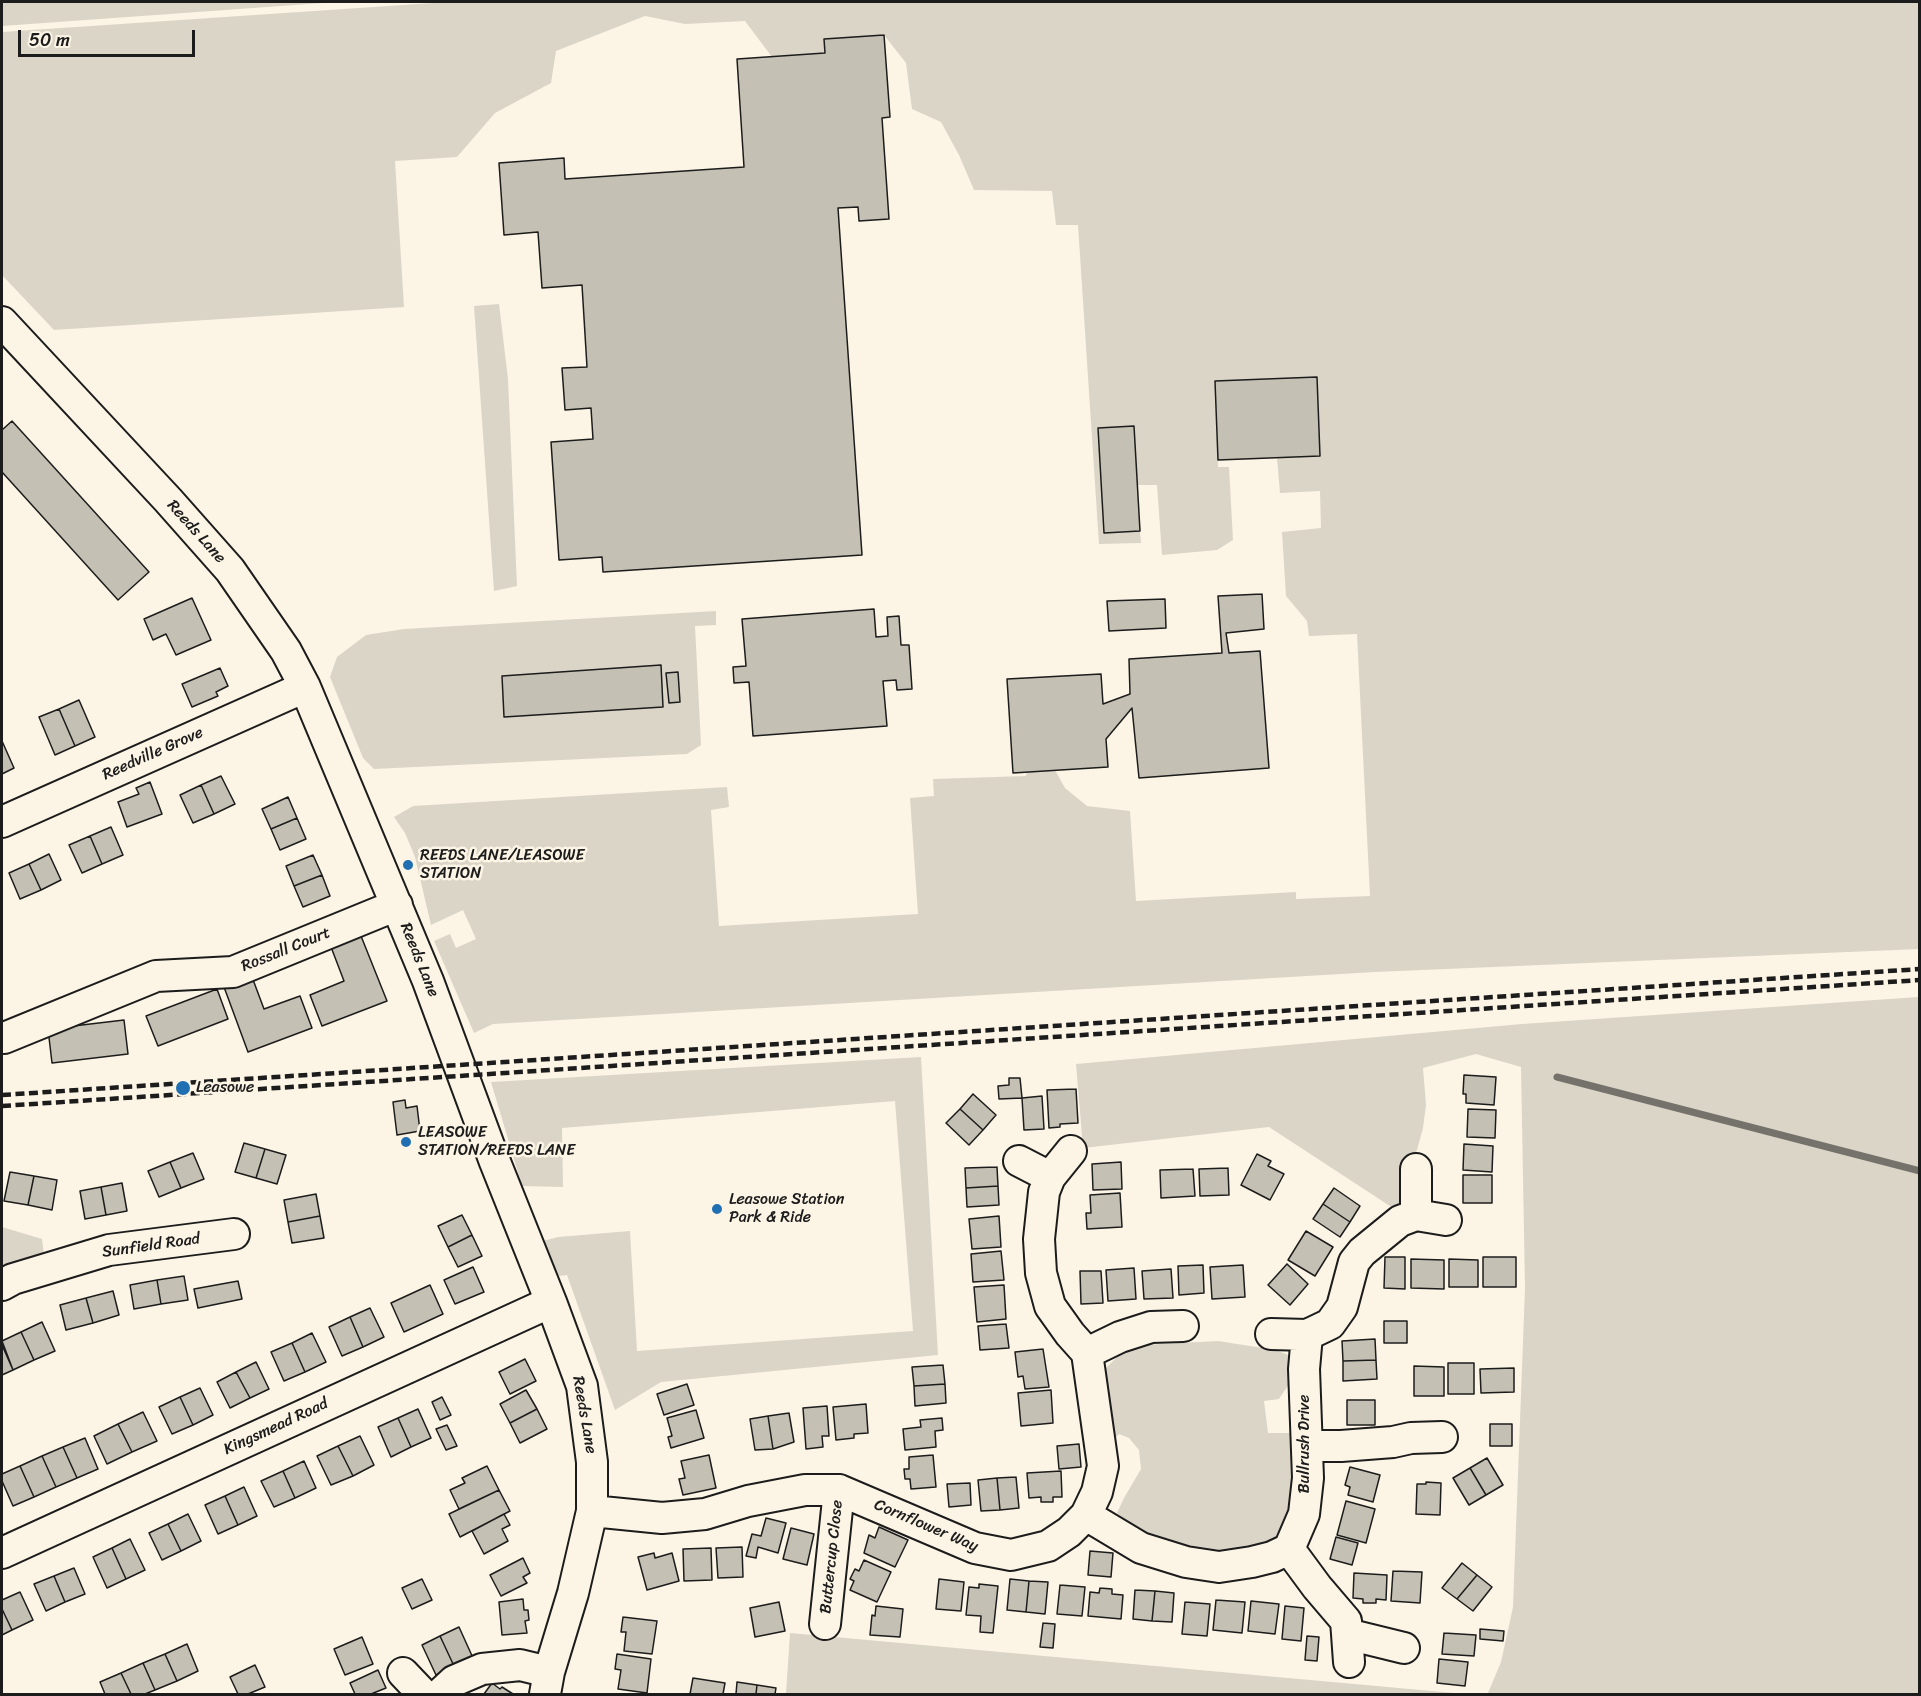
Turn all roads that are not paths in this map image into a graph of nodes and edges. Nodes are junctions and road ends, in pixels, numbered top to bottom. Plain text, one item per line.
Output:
1 (2, 322) edge
2 (305, 687) junction
3 (2, 822) edge
4 (397, 905) junction
5 (4, 1038) dead end
6 (1071, 1151) dead end
7 (1019, 1161) dead end
8 (1416, 1169) dead end
9 (1050, 1177) junction
10 (1416, 1215) junction
11 (1446, 1220) dead end
12 (234, 1234) dead end
13 (2, 1285) edge
14 (551, 1302) junction
15 (1183, 1326) dead end
16 (1271, 1334) dead end
17 (1307, 1335) junction
18 (1087, 1353) junction
19 (1442, 1437) dead end
20 (1308, 1446) junction
21 (839, 1490) junction
22 (592, 1511) junction
23 (1086, 1515) junction
24 (1289, 1549) junction
25 (2, 1553) edge
26 (825, 1624) dead end
27 (1404, 1648) dead end
28 (403, 1673) dead end
29 (547, 1684) edge
30 (423, 1695) edge
31 (440, 1695) edge

1 - 2 street, Reeds Lane
2 - 3 street, Reedville Grove
2 - 4 street, Reeds Lane
4 - 5 street, Rossall Court
4 - 14 street, Reeds Lane
6 - 9 street
7 - 9 street
8 - 10 street
9 - 18 street
10 - 11 street
10 - 17 street
12 - 13 street, Sunfield Road
14 - 22 street, Reeds Lane
14 - 25 street, Kingsmead Road
15 - 18 street
16 - 17 street
17 - 20 street, Bullrush Drive
18 - 23 street, Cornflower Way
19 - 20 street
20 - 24 street, Bullrush Drive
21 - 22 street, Cornflower Way
21 - 23 street, Cornflower Way
21 - 26 street, Buttercup Close
22 - 29 street, Reeds Lane
23 - 24 street
24 - 27 street
28 - 30 street
29 - 31 street

